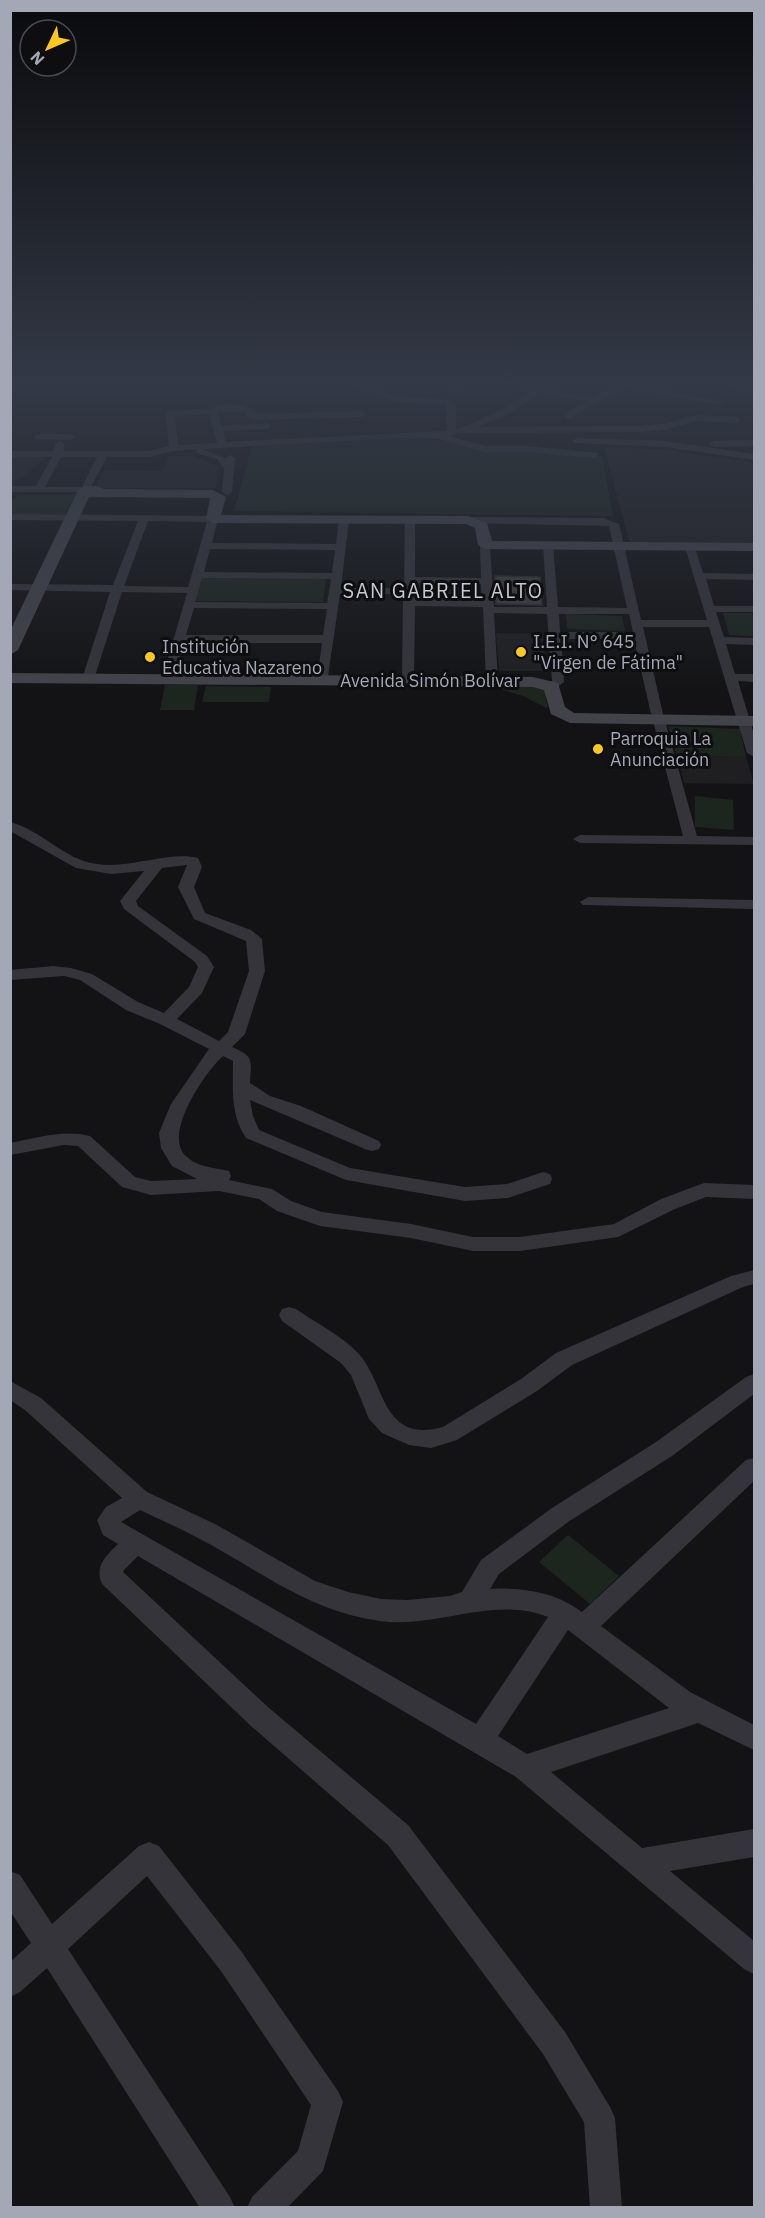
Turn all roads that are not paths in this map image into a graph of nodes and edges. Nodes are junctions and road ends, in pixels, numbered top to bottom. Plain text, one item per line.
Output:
1 (32, 490) edge
2 (47, 490) edge
3 (223, 490) edge
4 (10, 491) edge
5 (85, 492) junction
6 (222, 494) junction
7 (10, 517) edge
8 (73, 519) junction
9 (144, 519) junction
10 (218, 519) junction
11 (344, 519) junction
12 (410, 520) junction
13 (468, 520) junction
14 (485, 545) junction
15 (548, 545) junction
16 (206, 546) junction
17 (620, 546) junction
18 (340, 547) junction
19 (690, 547) junction
20 (754, 547) edge
21 (197, 575) junction
22 (337, 576) junction
23 (698, 576) junction
24 (754, 577) edge
25 (487, 581) junction
26 (10, 587) edge
27 (40, 588) junction
28 (117, 589) junction
29 (193, 590) junction
30 (334, 591) junction
31 (410, 591) junction
32 (189, 605) junction
33 (333, 606) junction
34 (488, 607) junction
35 (709, 609) junction
36 (754, 609) edge
37 (554, 610) junction
38 (635, 617) junction
39 (714, 624) junction
40 (555, 634) junction
41 (639, 636) junction
42 (178, 639) junction
43 (328, 639) junction
44 (720, 640) junction
45 (754, 640) edge
46 (10, 650) edge
47 (10, 672) edge
48 (88, 676) junction
49 (408, 676) junction
50 (169, 677) junction
51 (730, 677) junction
52 (11, 678) edge
53 (324, 678) junction
54 (754, 678) edge
55 (492, 679) junction
56 (555, 684) junction
57 (658, 718) junction
58 (749, 718) edge
59 (754, 750) edge
60 (10, 826) edge
61 (580, 839) dead end
62 (691, 840) junction
63 (754, 841) edge
64 (158, 864) junction
65 (588, 902) dead end
66 (754, 905) edge
67 (10, 975) edge
68 (166, 1020) junction
69 (220, 1047) junction
70 (242, 1086) junction
71 (372, 1145) dead end
72 (10, 1149) edge
73 (543, 1179) dead end
74 (754, 1192) edge
75 (265, 1194) junction
76 (754, 1277) edge
77 (289, 1315) dead end
78 (754, 1383) edge
79 (10, 1389) edge
80 (754, 1467) edge
81 (138, 1499) junction
82 (135, 1544) junction
83 (470, 1601) junction
84 (574, 1620) junction
85 (699, 1710) junction
86 (754, 1738) edge
87 (480, 1740) junction
88 (525, 1768) junction
89 (754, 1843) edge
90 (640, 1862) junction
91 (10, 1885) edge
92 (51, 1946) junction
93 (754, 1959) edge
94 (10, 1982) edge
95 (219, 2208) edge
96 (263, 2208) edge
97 (606, 2208) edge

1 - 4 street
2 - 5 street
3 - 6 street
4 - 5 street
5 - 6 street
5 - 8 street
6 - 10 street
7 - 8 street
8 - 9 street
8 - 27 street
9 - 10 street
9 - 28 street
10 - 11 street
10 - 16 street
11 - 12 street
11 - 18 street
12 - 13 street
12 - 31 street
13 - 14 street
13 - 17 street
14 - 15 street
14 - 25 street
15 - 17 street
15 - 37 street
16 - 18 street
16 - 21 street
17 - 19 street
17 - 38 street
18 - 22 street
19 - 20 street
19 - 23 street
21 - 22 street
21 - 29 street
22 - 30 street
23 - 24 street
23 - 35 street
25 - 31 street
25 - 34 street
26 - 27 street
27 - 28 street
27 - 46 street
28 - 29 street
28 - 48 street
29 - 32 street
30 - 31 street
30 - 33 street
31 - 34 street
31 - 49 street
32 - 33 street
32 - 42 street
33 - 43 street
34 - 37 street
34 - 55 street
35 - 36 street
35 - 39 street
37 - 38 street
37 - 40 street
38 - 39 street
38 - 41 street
39 - 44 street
40 - 41 street
40 - 56 street
41 - 57 street
42 - 43 street
42 - 50 street
43 - 53 street
44 - 45 street
44 - 51 street
47 - 48 street, Avenida Simón Bolívar
48 - 50 street, Avenida Simón Bolívar
48 - 52 street, Avenida Simón Bolívar
49 - 53 street, Avenida Simón Bolívar
49 - 55 street, Avenida Simón Bolívar
50 - 53 street, Avenida Simón Bolívar
51 - 54 street
51 - 58 street
53 - 55 street, Avenida Simón Bolívar
55 - 56 street, Avenida Simón Bolívar
56 - 57 street
57 - 58 street
57 - 62 street
58 - 59 street
60 - 64 street
61 - 62 street
62 - 63 street
64 - 68 street
64 - 69 street
65 - 66 street
67 - 68 street
68 - 69 street
69 - 70 street
69 - 75 street
70 - 71 street
70 - 73 street
72 - 75 street
74 - 75 street
76 - 77 street
78 - 83 street
79 - 81 street
80 - 84 street
81 - 82 street
81 - 83 street
82 - 87 street
82 - 97 street
83 - 84 street
84 - 85 street
84 - 87 street
85 - 86 street
85 - 88 street
87 - 88 street
88 - 90 street
89 - 90 street
90 - 93 street
91 - 92 street
92 - 94 street
92 - 95 street
92 - 96 street

